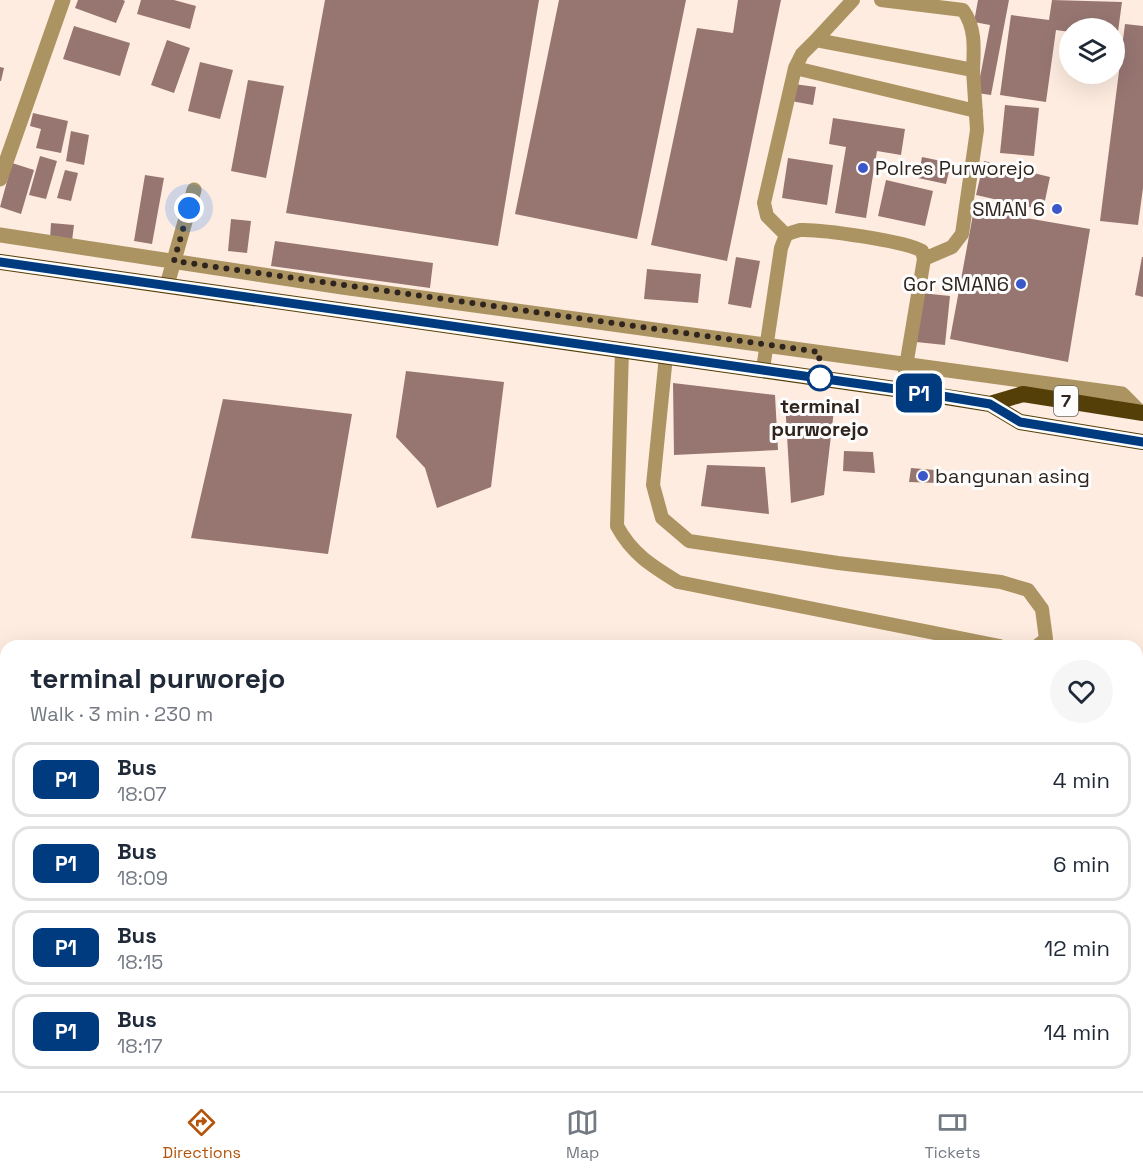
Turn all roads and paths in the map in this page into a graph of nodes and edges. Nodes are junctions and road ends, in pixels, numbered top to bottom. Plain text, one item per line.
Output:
1 (63, 0) edge
2 (853, 0) edge
3 (880, 0) edge
4 (816, 40) junction
5 (795, 68) junction
6 (973, 70) junction
7 (976, 111) junction
8 (0, 178) edge
9 (194, 190) dead end
10 (0, 235) edge
11 (786, 235) junction
12 (924, 259) junction
13 (174, 261) junction
14 (0, 262) edge
15 (167, 285) junction
16 (766, 344) junction
17 (622, 350) junction
18 (666, 356) junction
19 (906, 364) junction
20 (763, 369) junction
21 (902, 390) junction
22 (990, 404) junction
23 (1141, 412) edge
24 (1143, 442) edge
25 (970, 640) edge
26 (1045, 640) edge

1 - 8 street
2 - 4 lane
3 - 6 lane
4 - 5 lane
4 - 6 lane
5 - 7 lane
5 - 11 lane
6 - 7 lane
7 - 12 lane
9 - 13 street
10 - 13 street
11 - 12 lane
11 - 16 lane
12 - 19 lane
13 - 15 street
13 - 16 street
14 - 15 highway, 7
15 - 17 highway, 7
16 - 19 street
16 - 20 lane
17 - 18 highway, 7
17 - 25 lane
18 - 20 highway, 7
18 - 26 lane
19 - 21 lane
19 - 23 street
20 - 21 highway, 7
21 - 22 highway, 7
22 - 23 highway, 7
22 - 24 highway, 7

